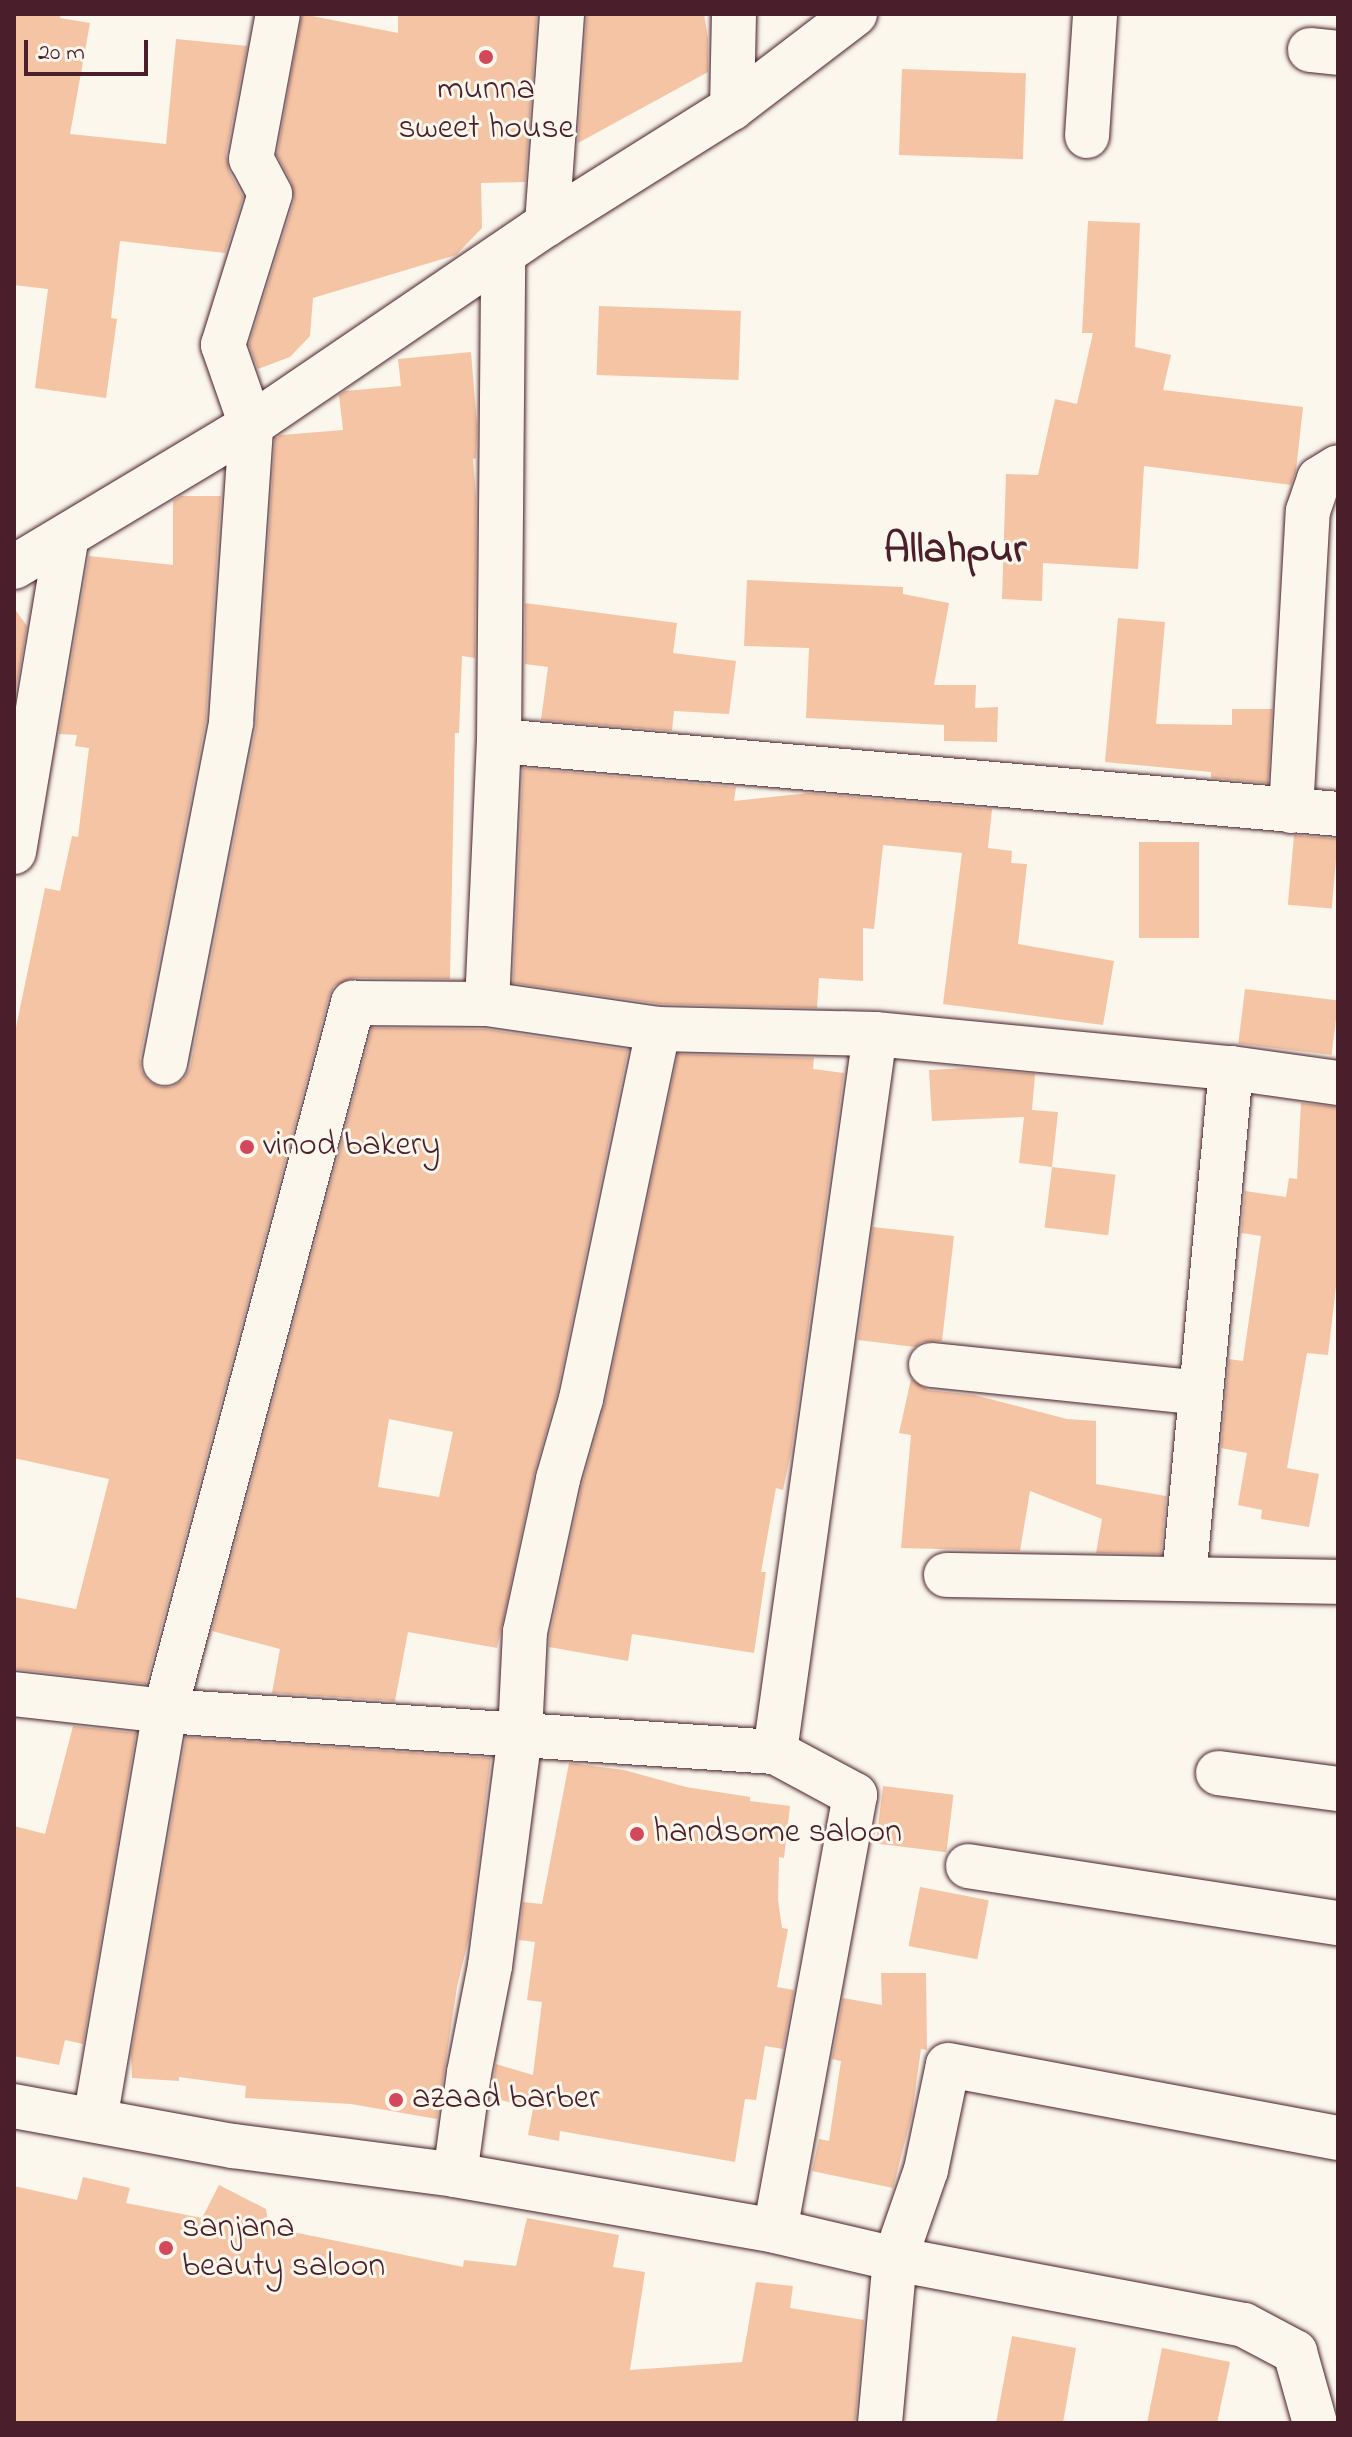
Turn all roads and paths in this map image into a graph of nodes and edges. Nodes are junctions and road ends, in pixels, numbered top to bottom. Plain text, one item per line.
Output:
1 (278, 14) edge
2 (562, 14) edge
3 (734, 14) edge
4 (855, 14) edge
5 (1095, 14) edge
6 (732, 108) junction
7 (1087, 136) dead end
8 (547, 224) junction
9 (503, 257) junction
10 (251, 425) junction
11 (1338, 467) edge
12 (67, 536) junction
13 (14, 567) edge
14 (499, 741) junction
15 (1291, 811) junction
16 (1338, 814) edge
17 (14, 852) edge
18 (487, 1004) junction
19 (658, 1029) junction
20 (875, 1034) junction
21 (165, 1063) dead end
22 (1231, 1068) junction
23 (1338, 1083) edge
24 (931, 1365) dead end
25 (1201, 1393) junction
26 (946, 1575) dead end
27 (1184, 1578) junction
28 (1338, 1582) edge
29 (14, 1694) edge
30 (165, 1711) junction
31 (520, 1734) junction
32 (775, 1752) junction
33 (1218, 1773) dead end
34 (1338, 1789) edge
35 (968, 1866) dead end
36 (1338, 1923) edge
37 (14, 2106) edge
38 (95, 2120) junction
39 (1338, 2138) edge
40 (455, 2175) junction
41 (775, 2231) junction
42 (895, 2259) junction
43 (880, 2423) edge
44 (1315, 2423) edge

1 - 10 street
2 - 8 street
3 - 6 street
4 - 6 street
5 - 7 street
6 - 8 street
8 - 9 street
9 - 10 street
9 - 14 street
10 - 12 street
10 - 21 street
11 - 15 street
12 - 13 street
12 - 17 street
14 - 15 street
14 - 18 street
15 - 16 street
18 - 19 street
18 - 30 street
19 - 20 street
19 - 31 street
20 - 22 street
20 - 32 street
22 - 23 street
22 - 25 street
24 - 25 street
25 - 27 street
26 - 27 street
27 - 28 street
29 - 30 street
30 - 31 street
30 - 38 street
31 - 32 street
31 - 40 street
32 - 41 street
33 - 34 street
35 - 36 street
37 - 38 street
38 - 40 street
39 - 42 street
40 - 41 street
41 - 42 street
42 - 43 street
42 - 44 street

